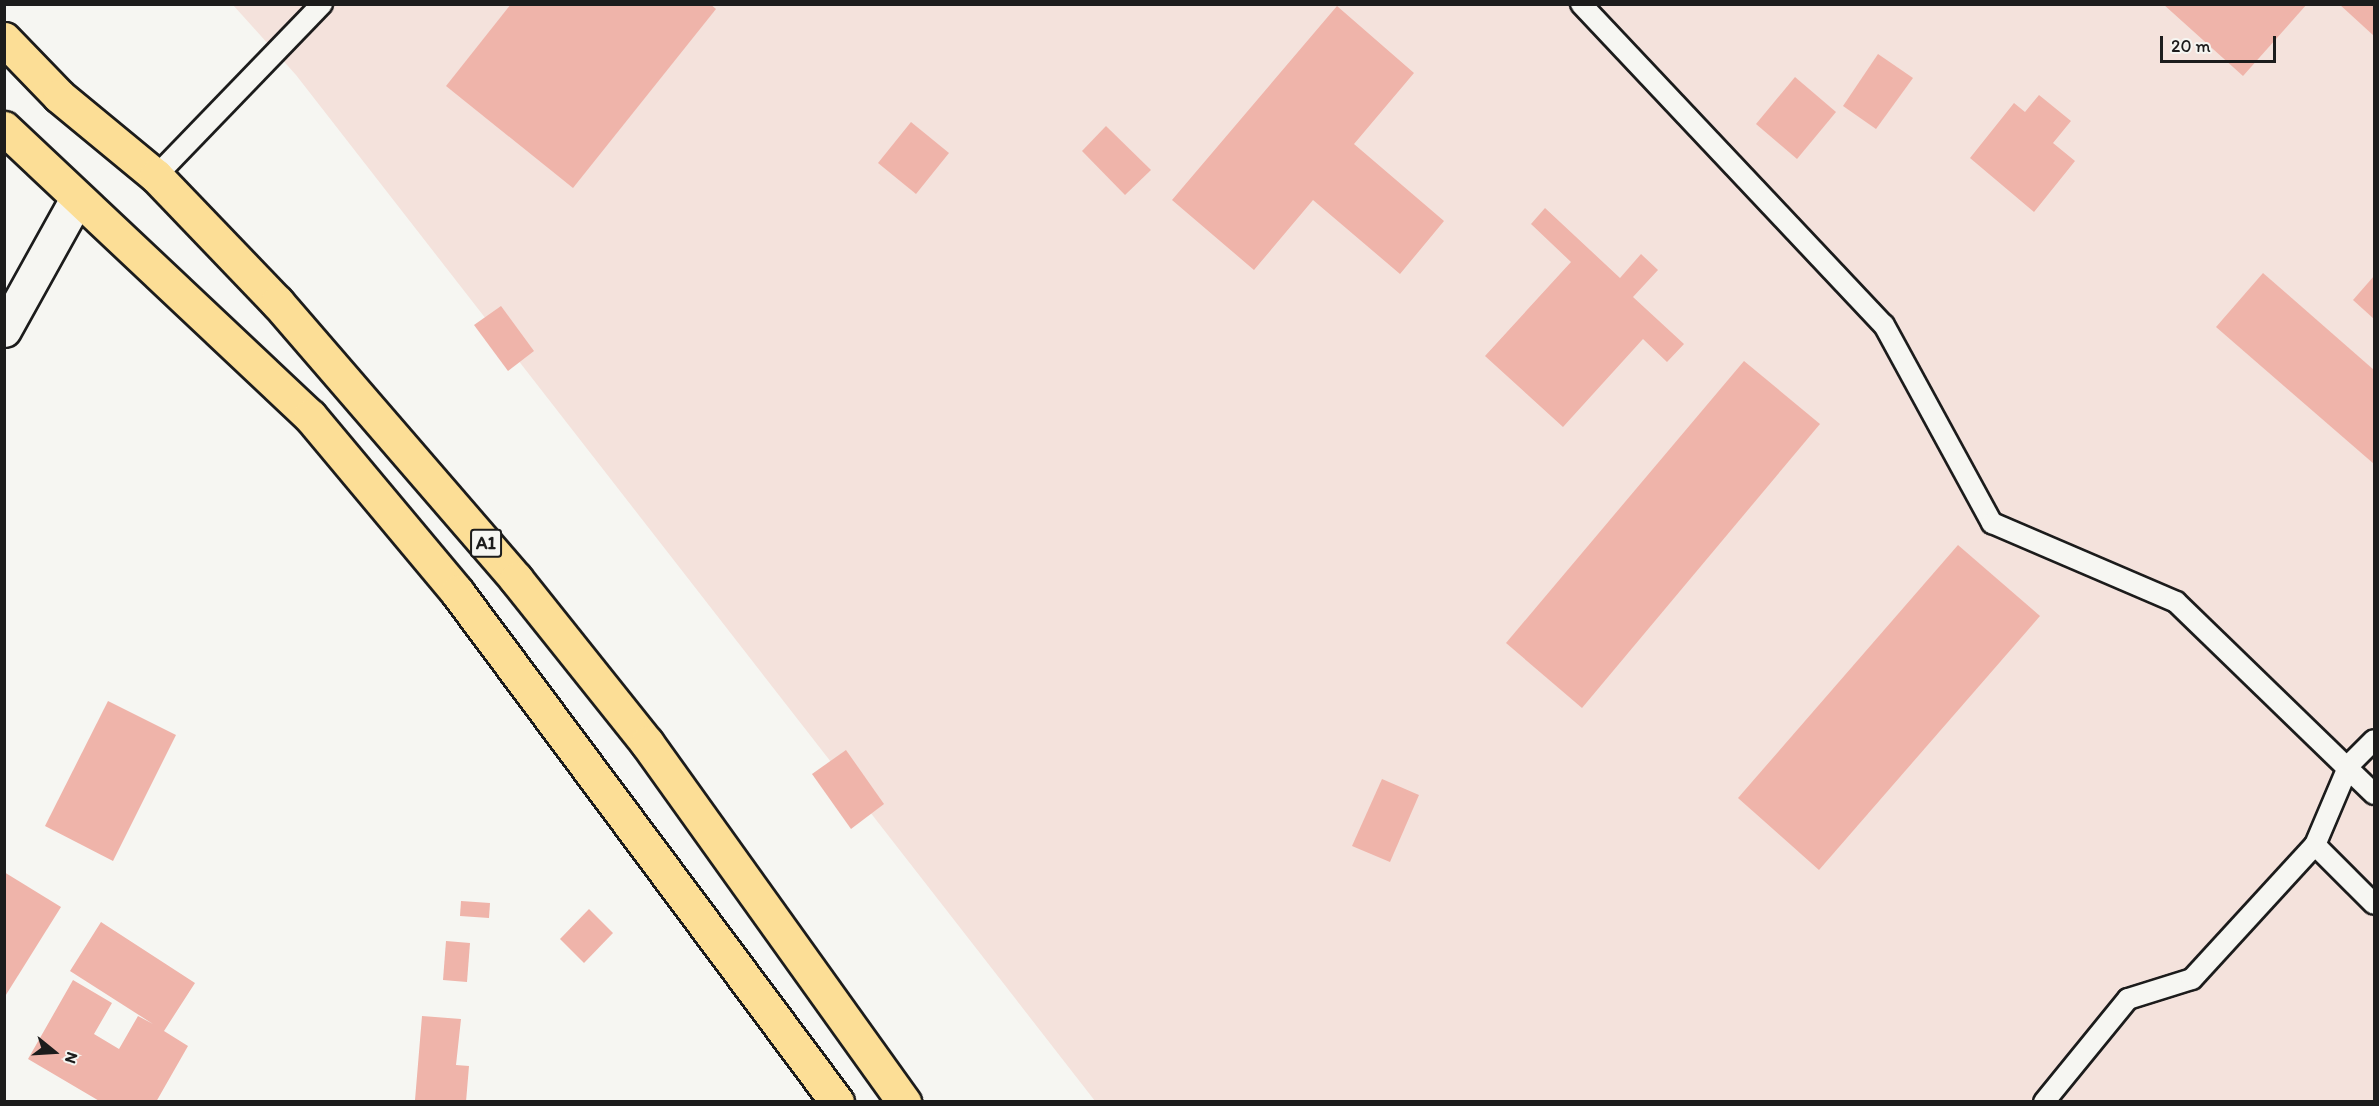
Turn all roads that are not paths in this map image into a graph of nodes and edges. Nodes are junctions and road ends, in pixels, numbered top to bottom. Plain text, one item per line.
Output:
1 (322, 4) edge
2 (1581, 4) edge
3 (4, 39) edge
4 (4, 128) edge
5 (156, 176) junction
6 (75, 200) junction
7 (4, 330) edge
8 (2374, 740) edge
9 (2349, 765) junction
10 (2374, 794) edge
11 (2314, 845) junction
12 (2374, 904) edge
13 (837, 1101) edge
14 (904, 1101) edge
15 (2044, 1101) edge

1 - 5 lane
2 - 9 lane
3 - 5 highway, A1
4 - 6 highway
5 - 14 highway, A1
6 - 7 street
6 - 13 highway
8 - 9 lane
9 - 10 lane
9 - 11 lane
11 - 12 lane
11 - 15 lane

